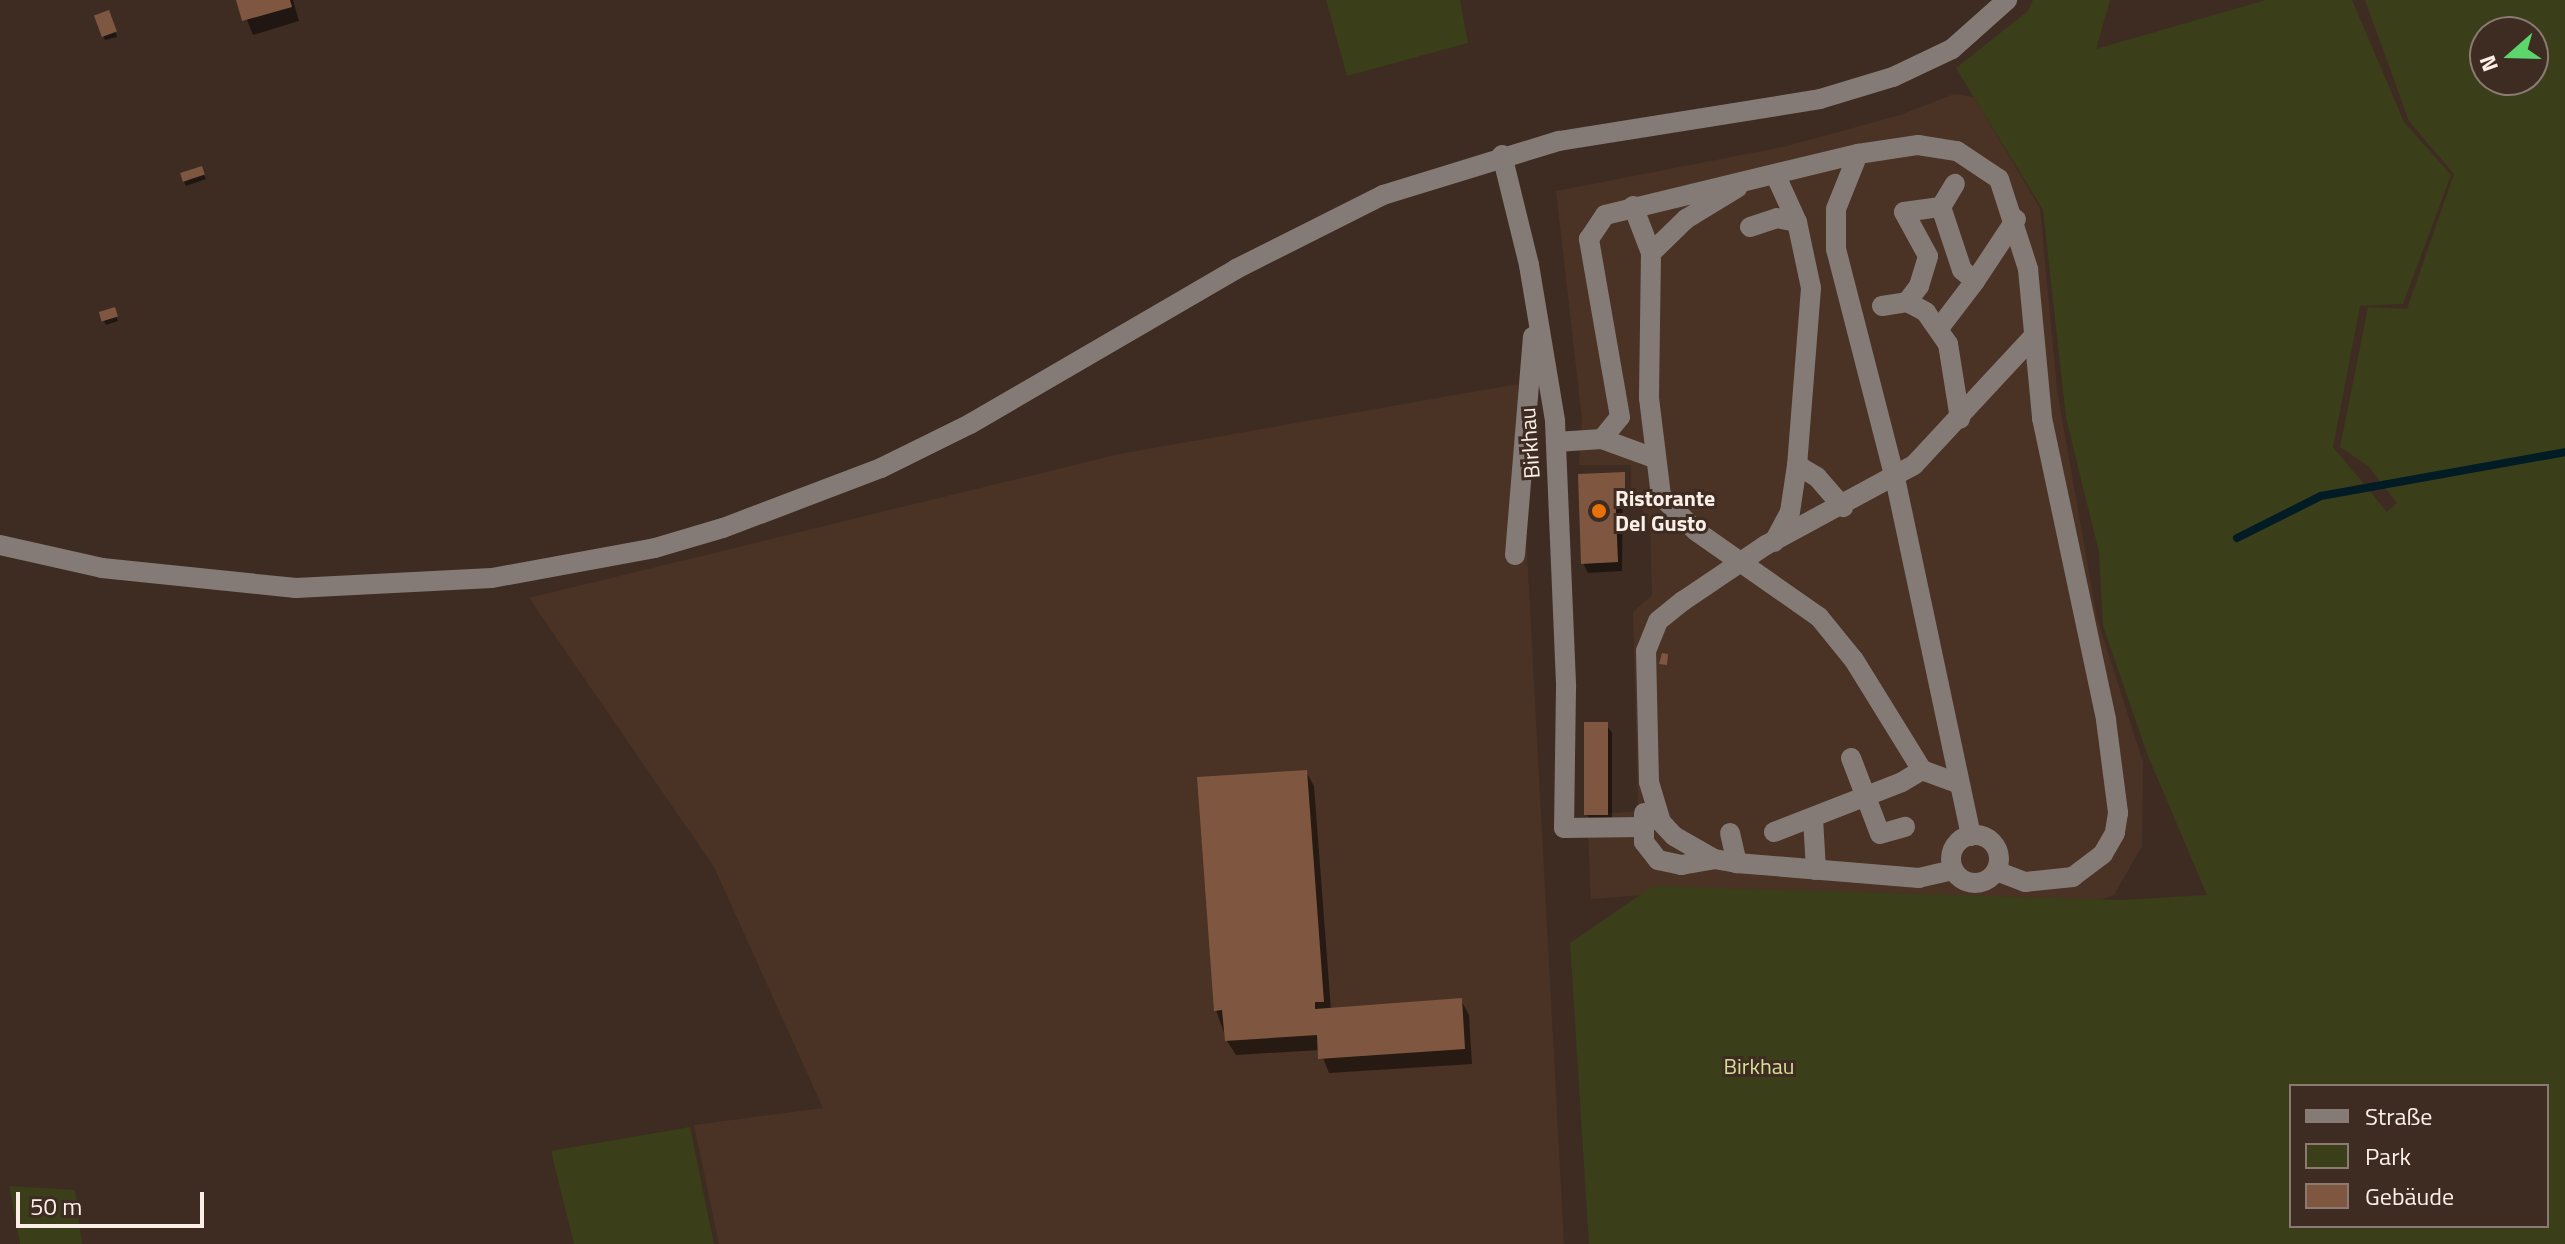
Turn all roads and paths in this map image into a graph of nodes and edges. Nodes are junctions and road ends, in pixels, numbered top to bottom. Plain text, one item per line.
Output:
1 (2007, 0) edge
2 (1858, 154) junction
3 (1502, 155) junction
4 (1776, 176) junction
5 (1746, 184) junction
6 (1955, 184) dead end
7 (1633, 206) junction
8 (1941, 207) junction
9 (2016, 219) junction
10 (1797, 222) junction
11 (1750, 227) dead end
12 (1651, 253) junction
13 (1975, 281) junction
14 (1907, 302) junction
15 (1536, 305) junction
16 (1882, 306) dead end
17 (1940, 327) junction
18 (2034, 336) junction
19 (1960, 419) junction
20 (1602, 439) junction
21 (1556, 442) junction
22 (1654, 458) junction
23 (1797, 465) junction
24 (1895, 478) junction
25 (1843, 507) junction
26 (1774, 542) junction
27 (0, 545) edge
28 (1515, 555) dead end
29 (1741, 563) junction
30 (1851, 758) dead end
31 (1922, 770) junction
32 (1649, 782) junction
33 (1960, 784) junction
34 (1866, 797) junction
35 (1813, 818) junction
36 (1642, 827) junction
37 (1905, 827) dead end
38 (1774, 832) dead end
39 (1730, 833) dead end
40 (1971, 836) junction
41 (1714, 859) junction
42 (1737, 863) junction
43 (1816, 870) junction
44 (1953, 870) junction
45 (1997, 871) junction

1 - 3 street
2 - 4 street
2 - 9 street
2 - 24 street
3 - 15 street, Birkhau
3 - 27 street
4 - 5 street
4 - 10 street
5 - 7 street
5 - 12 street
6 - 8 street
7 - 12 street
7 - 20 street
8 - 13 street
8 - 14 street
9 - 13 street
9 - 18 street
10 - 11 street
10 - 23 street
12 - 22 street
13 - 17 street
14 - 16 street
14 - 17 street
15 - 21 street, Birkhau
15 - 28 street
17 - 19 street
18 - 19 street
18 - 45 street
19 - 24 street
20 - 21 street
20 - 22 street
21 - 36 street, Birkhau
22 - 29 street
23 - 25 street
23 - 26 street
24 - 25 street
24 - 33 street
25 - 26 street
26 - 29 street
29 - 31 street
29 - 32 street
30 - 34 street
31 - 33 street
31 - 34 street
32 - 36 street
32 - 41 street
33 - 40 street
34 - 35 street
34 - 37 street
35 - 38 street
35 - 43 street
36 - 41 street
39 - 42 street
40 - 44 street
40 - 45 street
41 - 42 street
42 - 43 street
43 - 44 street
44 - 45 street

